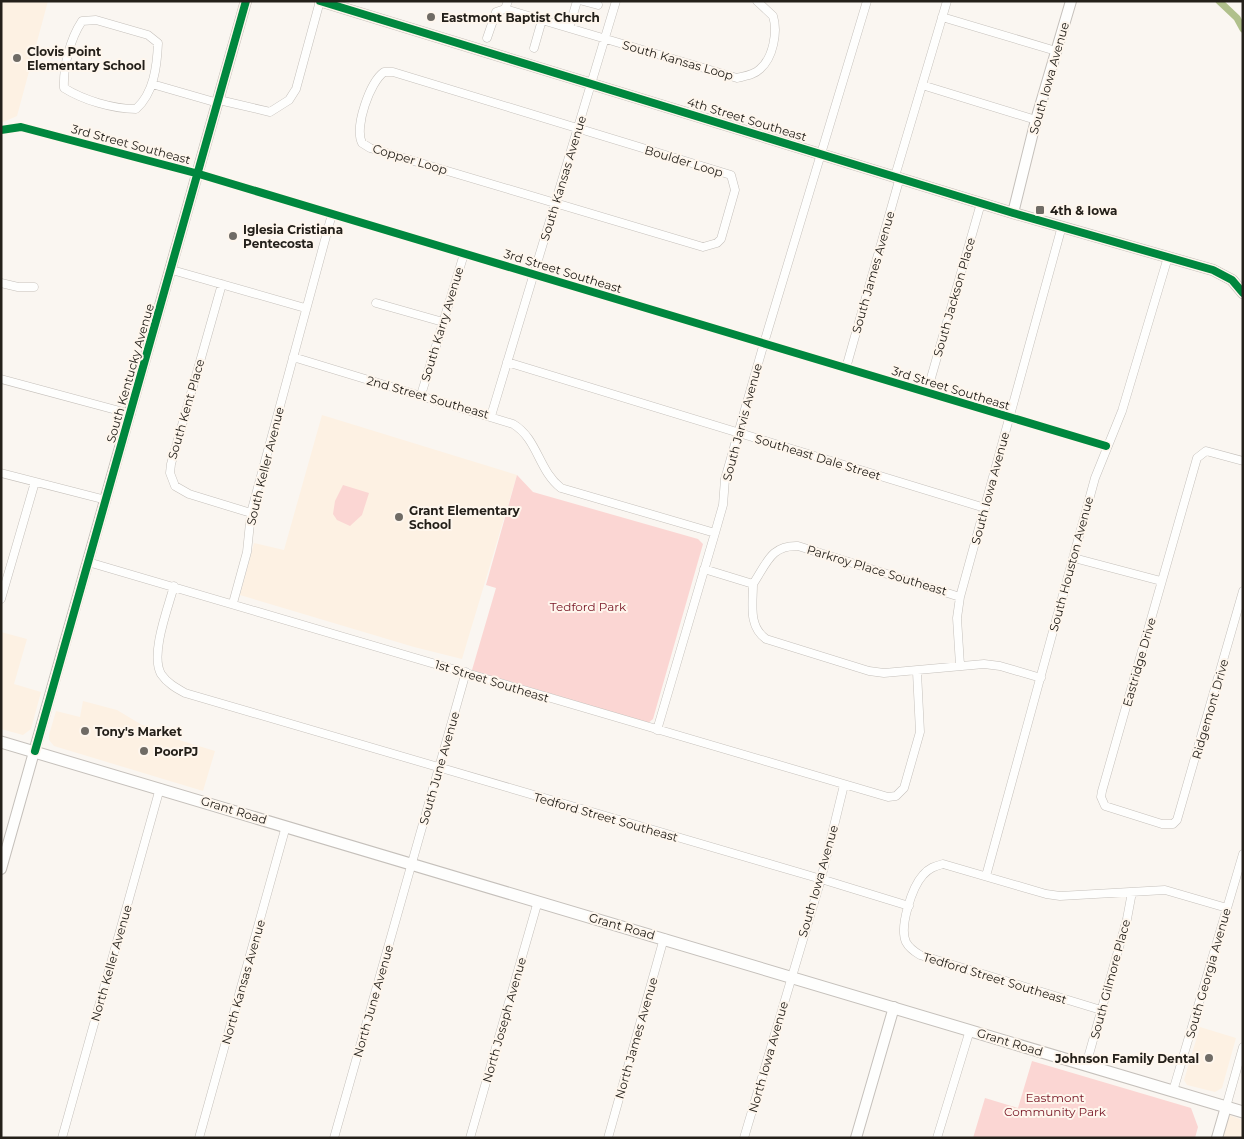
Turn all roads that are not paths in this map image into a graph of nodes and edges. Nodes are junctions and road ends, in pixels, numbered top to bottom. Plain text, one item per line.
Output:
1 (246, 1) edge
2 (320, 1) edge
3 (577, 1) edge
4 (583, 1) edge
5 (616, 1) edge
6 (757, 1) edge
7 (867, 1) edge
8 (947, 1) edge
9 (1071, 1) edge
10 (507, 5) edge
11 (598, 6) dead end
12 (942, 17) junction
13 (542, 20) junction
14 (569, 28) junction
15 (487, 38) dead end
16 (604, 38) junction
17 (534, 48) dead end
18 (1056, 51) junction
19 (591, 83) junction
20 (152, 84) junction
21 (922, 85) junction
22 (218, 102) junction
23 (1036, 120) junction
24 (578, 129) junction
25 (1, 130) edge
26 (822, 154) junction
27 (199, 174) junction
28 (897, 176) junction
29 (556, 202) junction
30 (981, 203) junction
31 (1014, 213) junction
32 (332, 214) junction
33 (1062, 226) junction
34 (464, 254) junction
35 (1168, 257) junction
36 (172, 270) junction
37 (532, 274) junction
38 (1, 283) edge
39 (222, 284) junction
40 (34, 287) dead end
41 (1243, 293) edge
42 (376, 302) dead end
43 (305, 308) junction
44 (443, 322) junction
45 (764, 343) junction
46 (293, 357) junction
47 (507, 362) junction
48 (846, 368) junction
49 (1, 379) edge
50 (928, 392) junction
51 (421, 395) junction
52 (130, 414) junction
53 (491, 416) junction
54 (1010, 417) junction
55 (738, 432) junction
56 (1106, 446) junction
57 (1243, 461) edge
58 (1, 473) edge
59 (35, 482) junction
60 (106, 500) junction
61 (985, 508) junction
62 (251, 513) junction
63 (715, 533) junction
64 (1074, 558) junction
65 (88, 562) junction
66 (704, 569) junction
67 (1161, 581) junction
68 (753, 584) junction
69 (174, 586) junction
70 (1243, 591) edge
71 (960, 596) junction
72 (1, 599) edge
73 (233, 603) junction
74 (960, 665) junction
75 (466, 672) junction
76 (917, 672) junction
77 (1040, 678) junction
78 (657, 730) junction
79 (1, 742) edge
80 (35, 751) junction
81 (439, 768) junction
82 (844, 785) junction
83 (160, 788) junction
84 (1172, 824) joint
85 (286, 826) junction
86 (1243, 854) edge
87 (412, 864) junction
88 (1, 869) edge
89 (986, 876) junction
90 (821, 879) junction
91 (1132, 892) junction
92 (538, 901) junction
93 (909, 906) junction
94 (1227, 908) junction
95 (664, 938) junction
96 (791, 977) junction
97 (894, 1007) junction
98 (1101, 1010) junction
99 (970, 1030) junction
100 (1243, 1047) edge
101 (1086, 1065) junction
102 (1173, 1091) junction
103 (1226, 1107) junction
104 (1243, 1112) edge
105 (62, 1138) edge
106 (199, 1138) edge
107 (334, 1138) edge
108 (470, 1138) edge
109 (608, 1138) edge
110 (744, 1138) edge
111 (856, 1138) edge
112 (937, 1138) edge
113 (1217, 1138) edge

1 - 22 street, South Kentucky Avenue
2 - 19 street, 4th Street Southeast
2 - 22 street
3 - 14 street
4 - 11 street
5 - 16 street
6 - 16 street, South Kansas Loop
7 - 26 street, South Jarvis Avenue
8 - 12 street, South James Avenue
9 - 18 street, South Iowa Avenue
10 - 13 street, South Kansas Loop
10 - 15 street
12 - 18 street
12 - 21 street, South James Avenue
13 - 14 street, South Kansas Loop
13 - 17 street
14 - 16 street, South Kansas Loop
16 - 19 street
18 - 23 street, South Iowa Avenue
19 - 24 street, South Kansas Avenue
19 - 26 street, 4th Street Southeast
20 - 20 street
20 - 22 street
21 - 23 street
21 - 28 street, South James Avenue
22 - 27 street, South Kentucky Avenue
23 - 31 street, South Iowa Avenue
24 - 29 street, South Kansas Avenue
24 - 29 street, Boulder Loop
24 - 29 street, Copper Loop
25 - 27 street, 3rd Street Southeast
26 - 28 street, 4th Street Southeast
26 - 45 street, South Jarvis Avenue
27 - 32 street, 3rd Street Southeast
27 - 36 street, South Kentucky Avenue
28 - 30 street, 4th Street Southeast
28 - 48 street, South James Avenue
29 - 37 street, South Kansas Avenue
30 - 31 street, 4th Street Southeast
30 - 50 street, South Jackson Place
31 - 33 street, 4th Street Southeast
32 - 34 street, 3rd Street Southeast
32 - 43 street
33 - 35 street, 4th Street Southeast
33 - 54 street, South Iowa Avenue
34 - 37 street, 3rd Street Southeast
34 - 44 street, South Karry Avenue
35 - 41 street, 4th Street Southeast
35 - 56 street, South Houston Avenue
36 - 39 street
36 - 52 street, South Kentucky Avenue
37 - 45 street, 3rd Street Southeast
37 - 47 street, South Kansas Avenue
38 - 40 street
39 - 43 street
39 - 62 street, South Kent Place
42 - 44 street
43 - 46 street
44 - 51 street, South Karry Avenue
45 - 48 street, 3rd Street Southeast
45 - 55 street, South Jarvis Avenue
46 - 51 street, 2nd Street Southeast
46 - 62 street, South Keller Avenue
47 - 53 street, South Kansas Avenue
47 - 55 street, Southeast Dale Street
48 - 50 street, 3rd Street Southeast
49 - 52 street
50 - 54 street, 3rd Street Southeast
51 - 53 street, 2nd Street Southeast
52 - 60 street, South Kentucky Avenue
53 - 63 street, 2nd Street Southeast
54 - 56 street, 3rd Street Southeast
54 - 61 street, South Iowa Avenue
55 - 61 street, Southeast Dale Street
55 - 63 street, South Jarvis Avenue
56 - 64 street, South Houston Avenue
57 - 67 street, Eastridge Drive
58 - 59 street
59 - 60 street
59 - 72 street
60 - 65 street, South Kentucky Avenue
61 - 71 street, South Iowa Avenue
62 - 73 street, South Keller Avenue
63 - 66 street, South Jarvis Avenue
64 - 67 street
64 - 77 street, South Houston Avenue
65 - 69 street, 1st Street Southeast
65 - 80 street, South Kentucky Avenue
66 - 68 street
66 - 78 street, South Jarvis Avenue
67 - 84 street, Eastridge Drive
68 - 71 street, Parkroy Place Southeast
68 - 76 street
69 - 73 street, 1st Street Southeast
69 - 81 street, Tedford Street Southeast
70 - 84 street, Ridgemont Drive
71 - 74 street, South Iowa Avenue
73 - 75 street, 1st Street Southeast
74 - 76 street
74 - 77 street
75 - 78 street, 1st Street Southeast
75 - 81 street, South June Avenue
76 - 82 street, 1st Street Southeast
77 - 89 street, South Houston Avenue
78 - 82 street, 1st Street Southeast
79 - 80 main road, Grant Road
80 - 83 main road, Grant Road
80 - 88 street, South Kentucky Avenue
81 - 87 street, South June Avenue
81 - 90 street, Tedford Street Southeast
82 - 90 street, South Iowa Avenue
83 - 85 main road, Grant Road
83 - 105 street, North Keller Avenue
85 - 87 main road, Grant Road
85 - 106 street, North Kansas Avenue
86 - 94 street, South Georgia Avenue
87 - 92 main road, Grant Road
87 - 107 street, North June Avenue
89 - 91 street
89 - 93 street
90 - 93 street, Tedford Street Southeast
90 - 96 street, South Iowa Avenue
91 - 94 street
91 - 98 street, South Gilmore Place
92 - 95 main road, Grant Road
92 - 108 street, North Joseph Avenue
93 - 98 street, Tedford Street Southeast
94 - 102 street, South Georgia Avenue
95 - 96 main road, Grant Road
95 - 109 street, North James Avenue
96 - 97 main road, Grant Road
96 - 110 street, North Iowa Avenue
97 - 99 main road, Grant Road
97 - 111 street
98 - 101 street, South Gilmore Place
99 - 101 main road, Grant Road
99 - 112 street
100 - 103 street
101 - 102 main road, Grant Road
102 - 103 main road, Grant Road
103 - 104 main road, Grant Road
103 - 113 street

